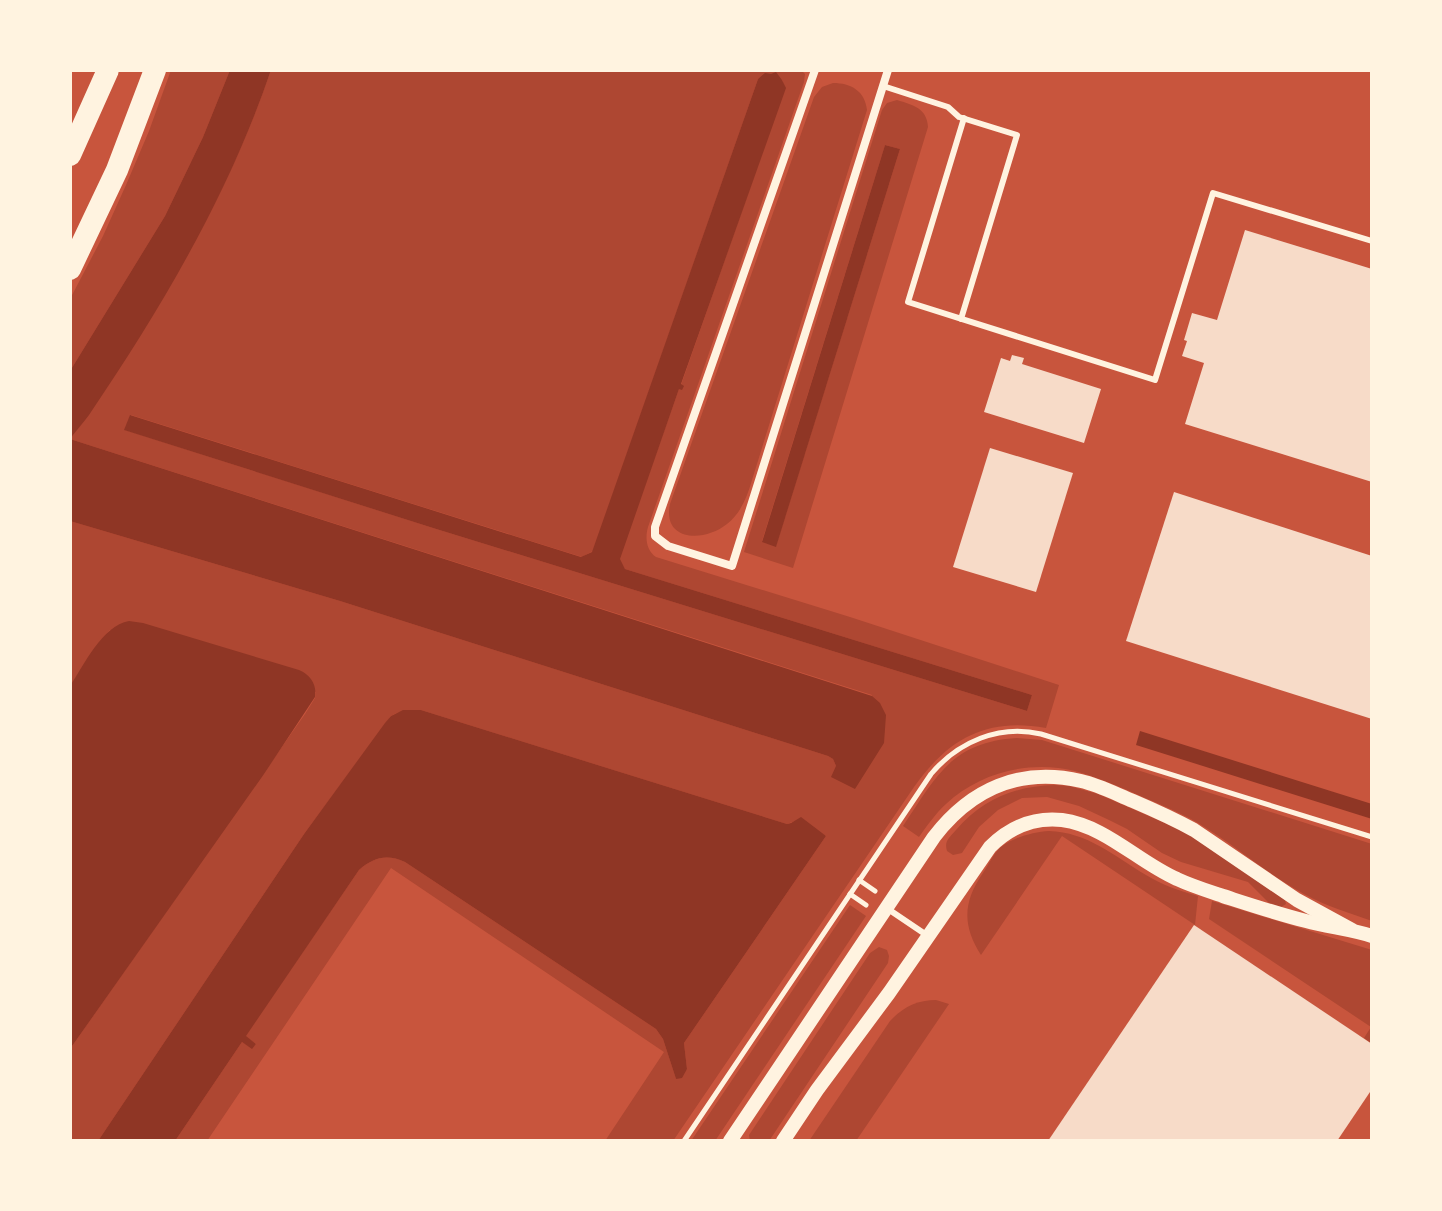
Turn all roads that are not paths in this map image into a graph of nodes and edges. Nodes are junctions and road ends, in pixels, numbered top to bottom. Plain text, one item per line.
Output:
1 (108, 70) edge
2 (155, 70) edge
3 (815, 70) edge
4 (888, 70) edge
5 (883, 86) junction
6 (964, 118) junction
7 (70, 155) edge
8 (1372, 241) edge
9 (70, 269) edge
10 (961, 319) junction
11 (879, 903) junction
12 (1352, 930) junction
13 (928, 936) junction
14 (1372, 936) edge
15 (730, 1141) edge
16 (783, 1141) edge

1 - 7 highway
2 - 9 highway
3 - 5 street
4 - 5 street
5 - 6 lane
6 - 10 lane
6 - 10 lane
8 - 10 lane
11 - 12 street
11 - 13 lane
11 - 15 street
12 - 13 street
12 - 14 street
13 - 16 street

